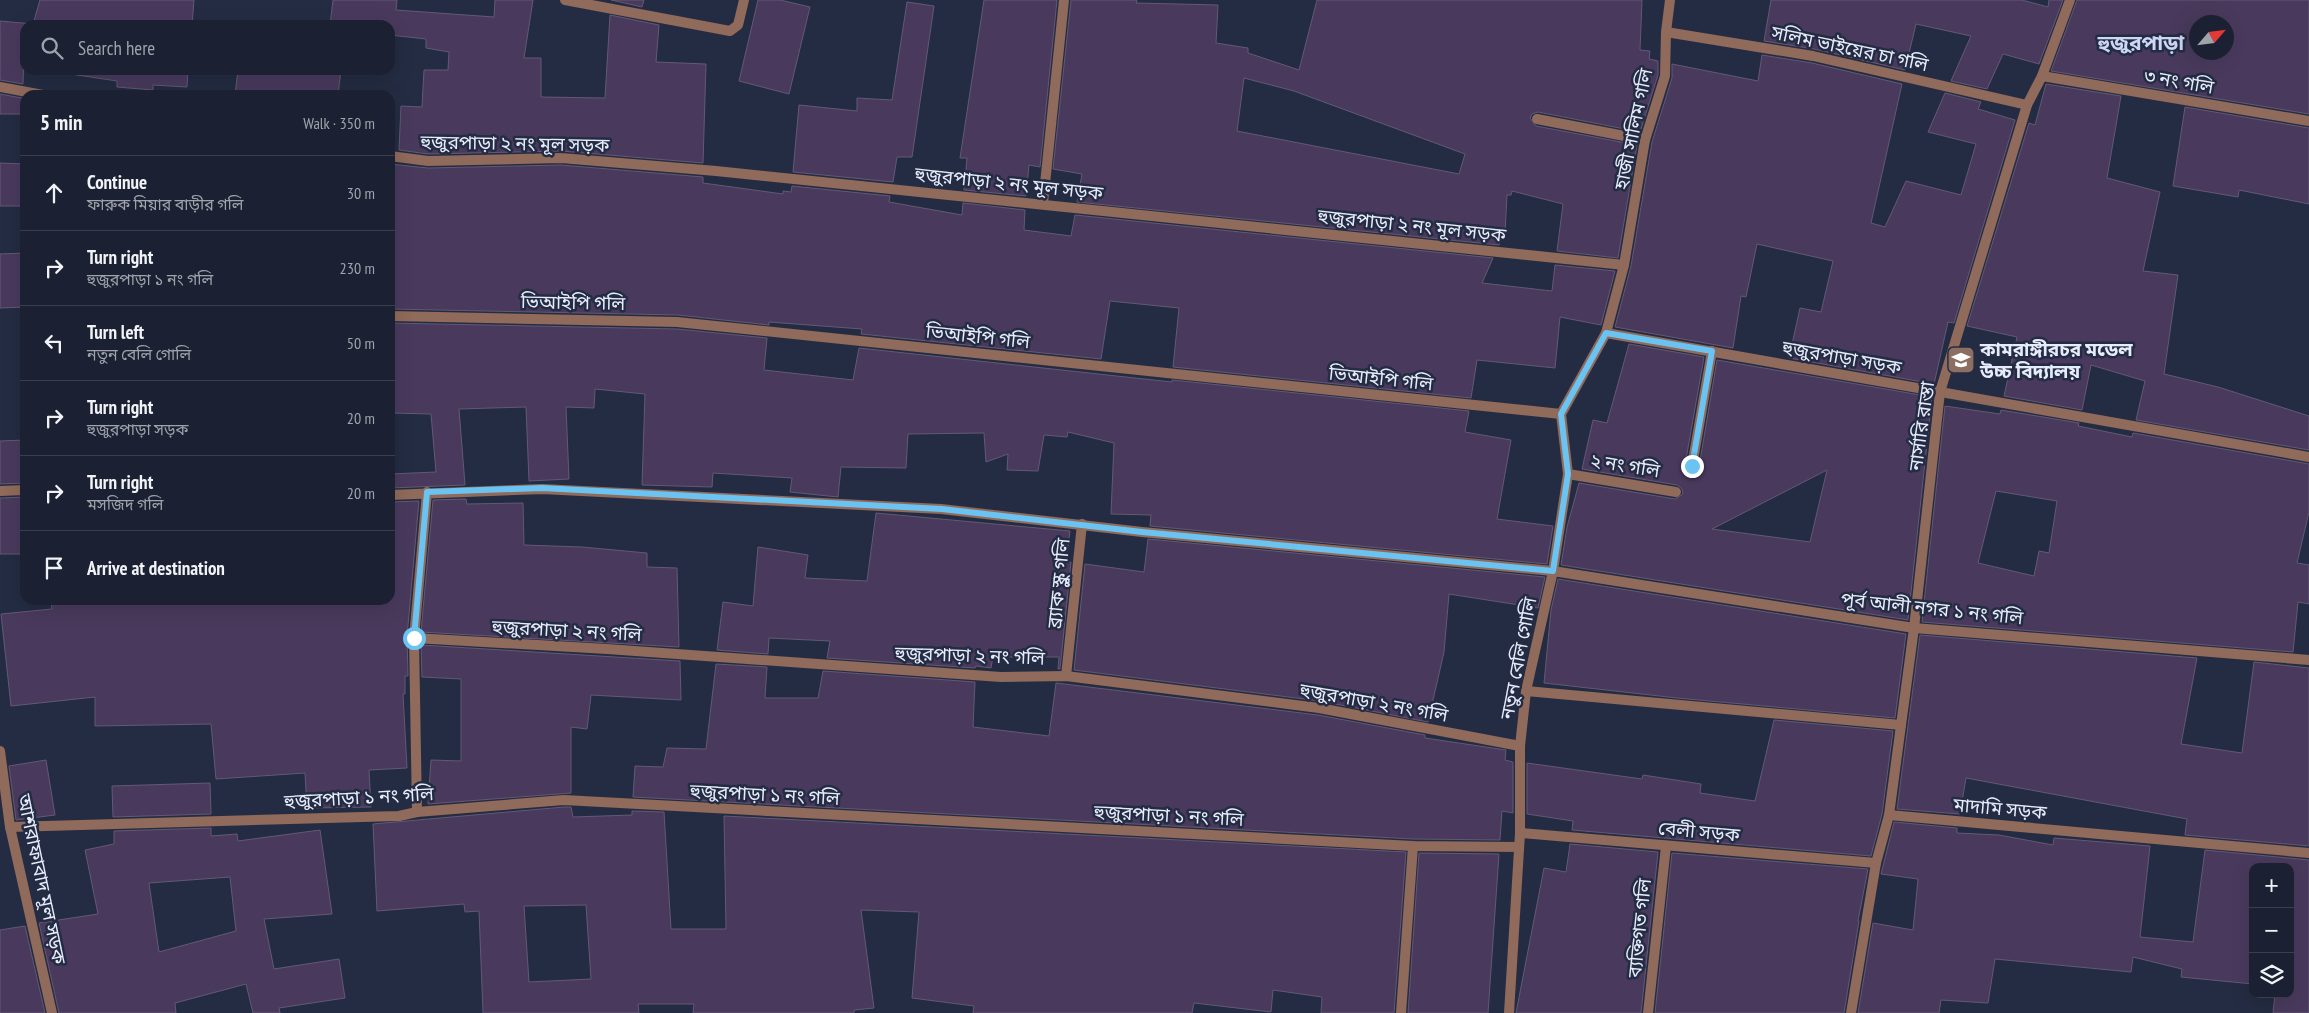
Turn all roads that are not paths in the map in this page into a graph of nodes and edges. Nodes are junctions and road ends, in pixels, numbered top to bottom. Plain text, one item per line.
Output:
1 (565, 0) edge
2 (744, 0) edge
3 (1064, 0) edge
4 (1670, 0) edge
5 (2070, 0) edge
6 (1666, 32) junction
7 (2042, 76) junction
8 (0, 87) edge
9 (20, 91) edge
10 (2027, 104) junction
11 (1537, 119) dead end
12 (2309, 121) edge
13 (1645, 140) junction
14 (395, 157) edge
15 (1043, 203) junction
16 (1624, 265) junction
17 (395, 316) edge
18 (1606, 333) junction
19 (1712, 351) junction
20 (1940, 392) junction
21 (1561, 414) junction
22 (2309, 457) edge
23 (1692, 466) dead end
24 (1568, 474) junction
25 (0, 490) edge
26 (20, 490) edge
27 (427, 492) junction
28 (1676, 492) dead end
29 (395, 495) edge
30 (1082, 524) junction
31 (1553, 571) junction
32 (1914, 628) junction
33 (414, 638) junction
34 (2309, 660) edge
35 (1066, 676) junction
36 (1526, 691) junction
37 (1901, 725) junction
38 (1520, 746) junction
39 (0, 751) edge
40 (417, 812) junction
41 (1888, 815) junction
42 (10, 826) junction
43 (1520, 833) junction
44 (1413, 846) junction
45 (1666, 846) junction
46 (1518, 847) junction
47 (2309, 854) edge
48 (1876, 863) junction
49 (52, 1013) edge
50 (1401, 1013) edge
51 (1509, 1013) edge
52 (1648, 1013) edge
53 (1851, 1013) edge

1 - 2 street
3 - 15 street
4 - 6 street, হাজী সালিম গলি
5 - 7 street, নার্সারি রাস্তা
6 - 10 street, সলিম ভাইয়ের চা গলি
6 - 13 street, হাজী সালিম গলি
7 - 10 street, নার্সারি রাস্তা
7 - 12 street, ৩ নং গলি
8 - 9 street
10 - 20 street, নার্সারি রাস্তা
11 - 13 street
13 - 16 street, হাজী সালিম গলি
14 - 15 street, হুজুরপাড়া ২ নং মূল সড়ক
15 - 16 street, হুজুরপাড়া ২ নং মূল সড়ক
16 - 18 street
17 - 21 street, ভিআইপি গলি
18 - 19 street, হুজুরপাড়া সড়ক
18 - 21 street
19 - 20 street, হুজুরপাড়া সড়ক
19 - 23 street
20 - 22 street, হুজুরপাড়া সড়ক
20 - 32 street, নার্সারি রাস্তা
21 - 24 street, নতুন বেলি গোলি
24 - 28 street, ২ নং গলি
24 - 31 street, নতুন বেলি গোলি
25 - 26 street
27 - 29 street
27 - 30 street
27 - 33 street
30 - 31 street
30 - 35 street, ব্র্যাক স্কুল গলি
31 - 32 street, পূর্ব আলী নগর ১ নং গলি
31 - 36 street, নতুন বেলি গোলি
32 - 34 street, পূর্ব আলী নগর ১ নং গলি
32 - 37 street, নার্সারি রাস্তা
33 - 35 street, হুজুরপাড়া ২ নং গলি
33 - 40 street
35 - 38 street, হুজুরপাড়া ২ নং গলি
36 - 37 street
36 - 38 street, নতুন বেলি গোলি
37 - 41 street, নার্সারি রাস্তা
38 - 43 street, নতুন বেলি গোলি
39 - 42 street, আশরাফাবাদ মূল সড়ক
40 - 42 street, হুজুরপাড়া ১ নং গলি
40 - 44 street, হুজুরপাড়া ১ নং গলি
41 - 47 street, মাদামি সড়ক
41 - 48 street
42 - 49 street, আশরাফাবাদ মূল সড়ক
43 - 45 street, বেলী সড়ক
43 - 46 street, নতুন বেলি গোলি
44 - 46 street, হুজুরপাড়া ১ নং গলি
44 - 50 street
45 - 48 street, বেলী সড়ক
45 - 52 street, ব্যক্তিগত গলি
46 - 51 street, নতুন বেলি গোলি
48 - 53 street

